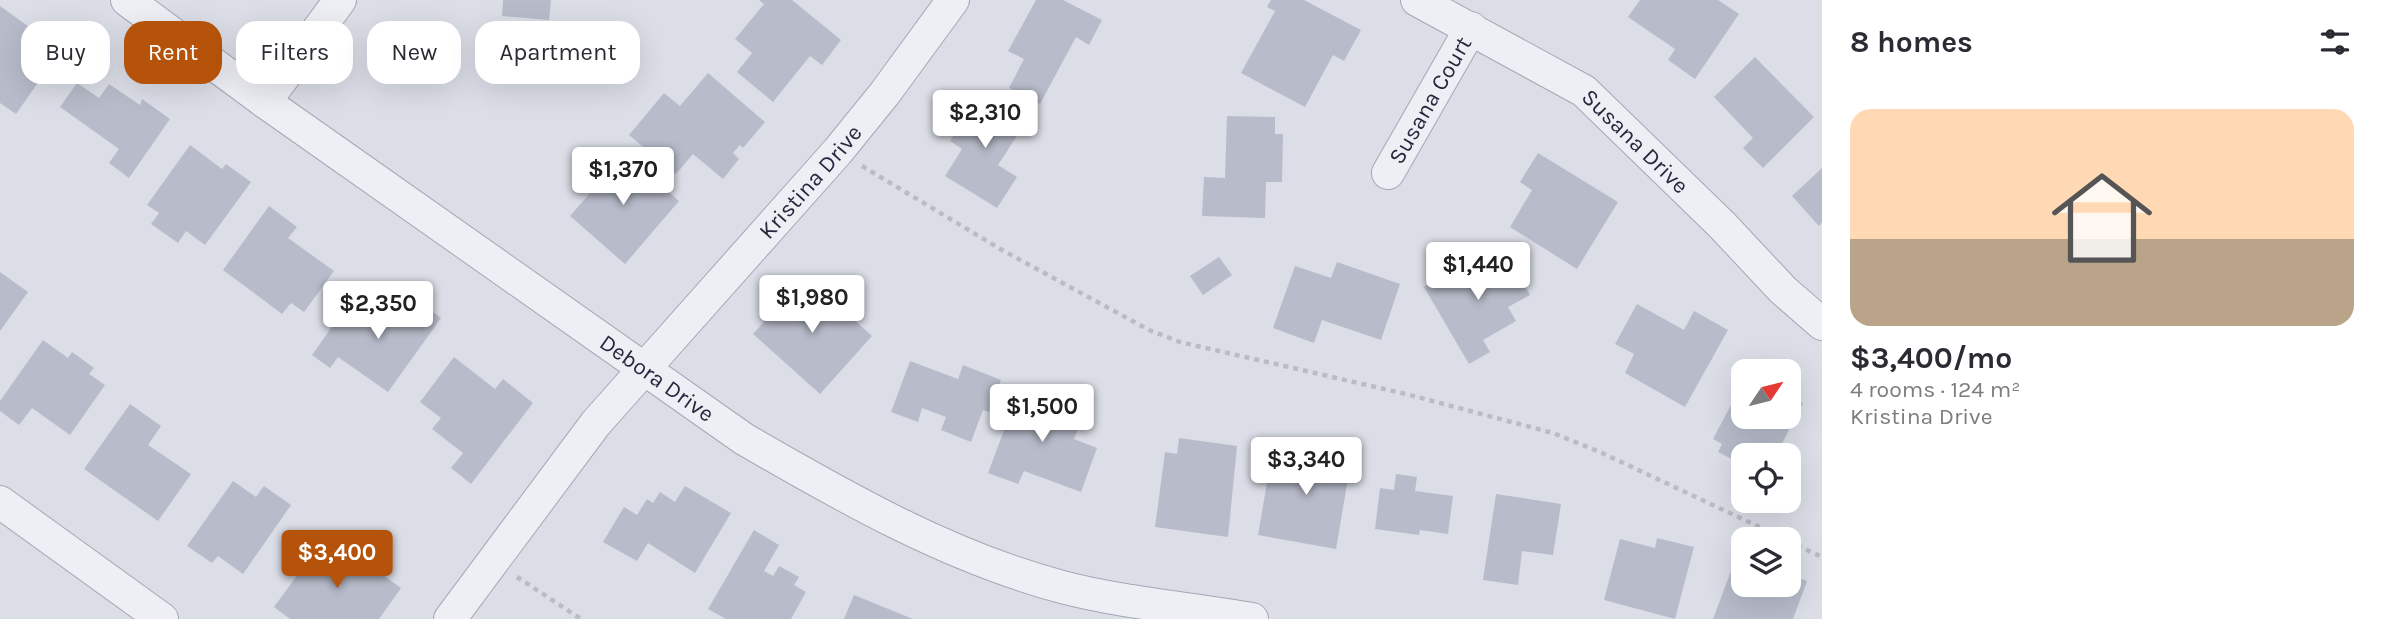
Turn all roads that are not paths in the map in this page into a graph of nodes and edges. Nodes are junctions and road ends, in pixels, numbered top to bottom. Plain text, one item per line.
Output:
1 (127, 0) edge
2 (340, 0) edge
3 (953, 0) edge
4 (1417, 0) edge
5 (1471, 29) junction
6 (265, 102) junction
7 (1388, 173) dead end
8 (1822, 324) edge
9 (645, 370) junction
10 (0, 502) edge
11 (162, 619) edge
12 (450, 619) edge
13 (1252, 619) edge

1 - 6 street, Debora Drive
2 - 6 street
3 - 9 street, Kristina Drive
4 - 5 street, Susana Drive
5 - 7 street, Susana Court
5 - 8 street, Susana Drive
6 - 9 street, Debora Drive
9 - 12 street, Kristina Drive
9 - 13 street, Debora Drive
10 - 11 street

